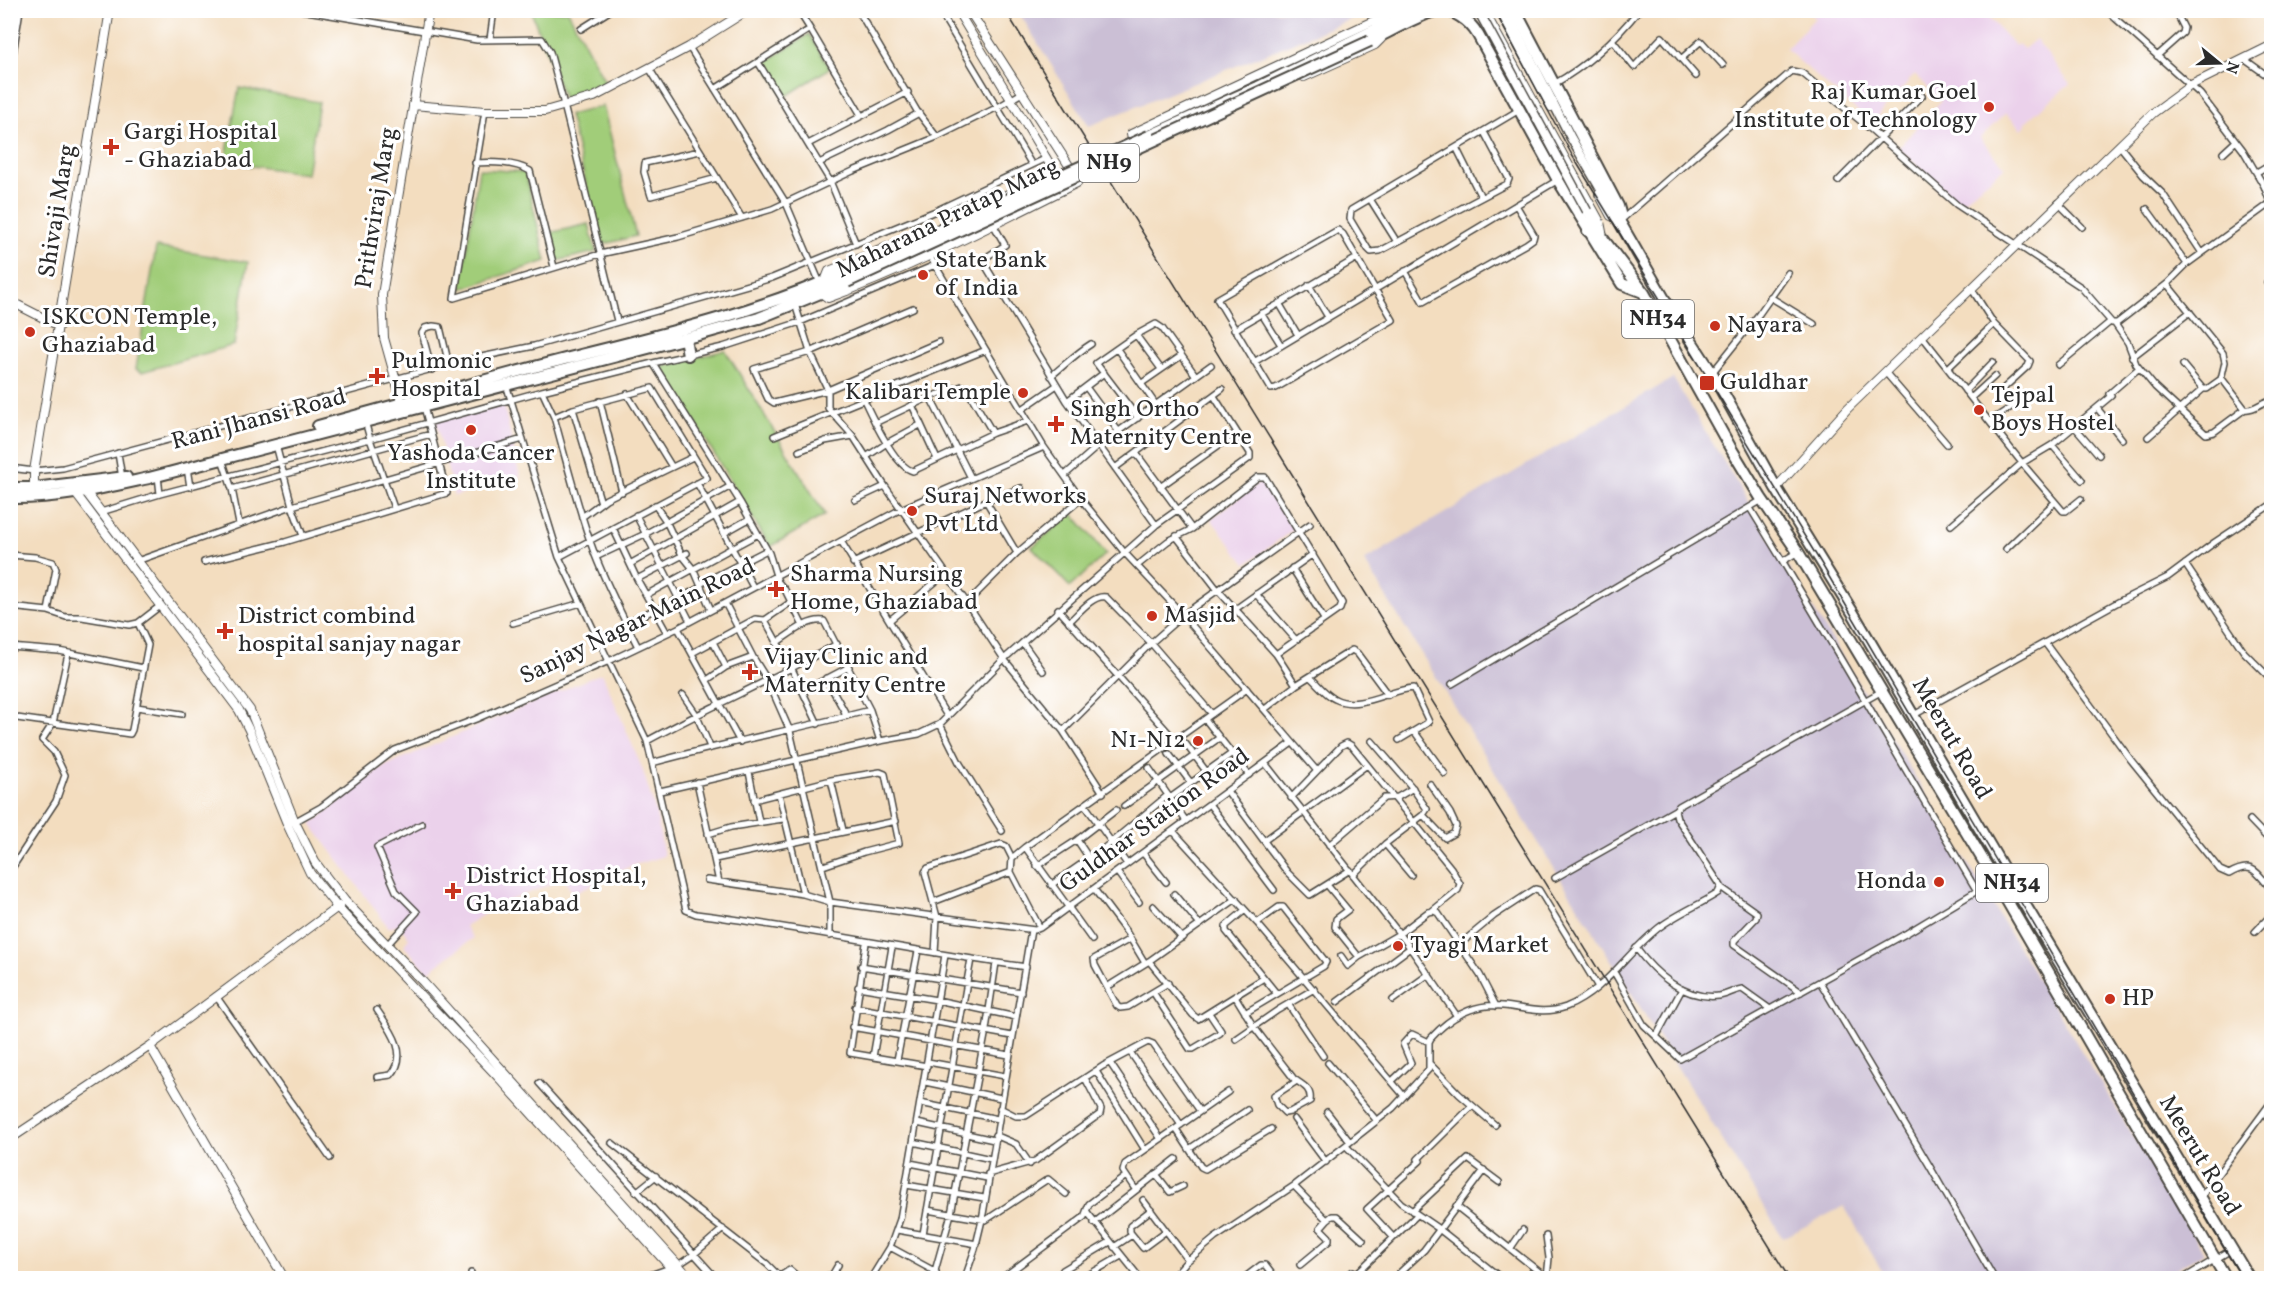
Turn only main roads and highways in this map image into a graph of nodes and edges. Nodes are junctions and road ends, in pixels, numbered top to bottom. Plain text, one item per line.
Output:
1 (1415, 10) edge
2 (1437, 10) edge
3 (1478, 10) edge
4 (1506, 10) edge
5 (1515, 10) edge
6 (1390, 27) junction
7 (1618, 220) junction
8 (1588, 231) junction
9 (1604, 239) junction
10 (1656, 284) junction
11 (822, 286) junction
12 (1644, 293) junction
13 (685, 338) junction
14 (643, 344) junction
15 (623, 349) junction
16 (688, 355) road end
17 (403, 407) junction
18 (157, 473) junction
19 (10, 488) edge
20 (10, 498) edge
21 (2226, 1278) edge
22 (2249, 1278) edge

1 - 6 highway, NH9
2 - 6 highway, NH9
2 - 8 highway
3 - 9 main road, NH34, bridge
4 - 7 main road, NH34
5 - 7 highway, Meerut Road
6 - 11 highway, NH9, bridge
7 - 10 highway, Meerut Road / NH34
8 - 9 highway
8 - 12 highway
9 - 12 highway, Meerut Road / NH34
10 - 12 highway
10 - 22 highway, Meerut Road / NH34
11 - 13 highway, Rani Jhansi Road / NH9
11 - 14 highway, Rani Jhansi Road / NH9
12 - 21 highway, Meerut Road / NH34
13 - 14 highway, Rani Jhansi Road / NH9
13 - 16 highway
14 - 15 highway, Rani Jhansi Road / NH9
15 - 17 highway, Rani Jhansi Road / NH9
15 - 17 highway, Rani Jhansi Road / NH9
17 - 18 highway, Rani Jhansi Road / NH9
17 - 18 highway, Rani Jhansi Road / NH9
18 - 19 highway, Rani Jhansi Road / NH9
18 - 20 highway, Rani Jhansi Road / NH9

